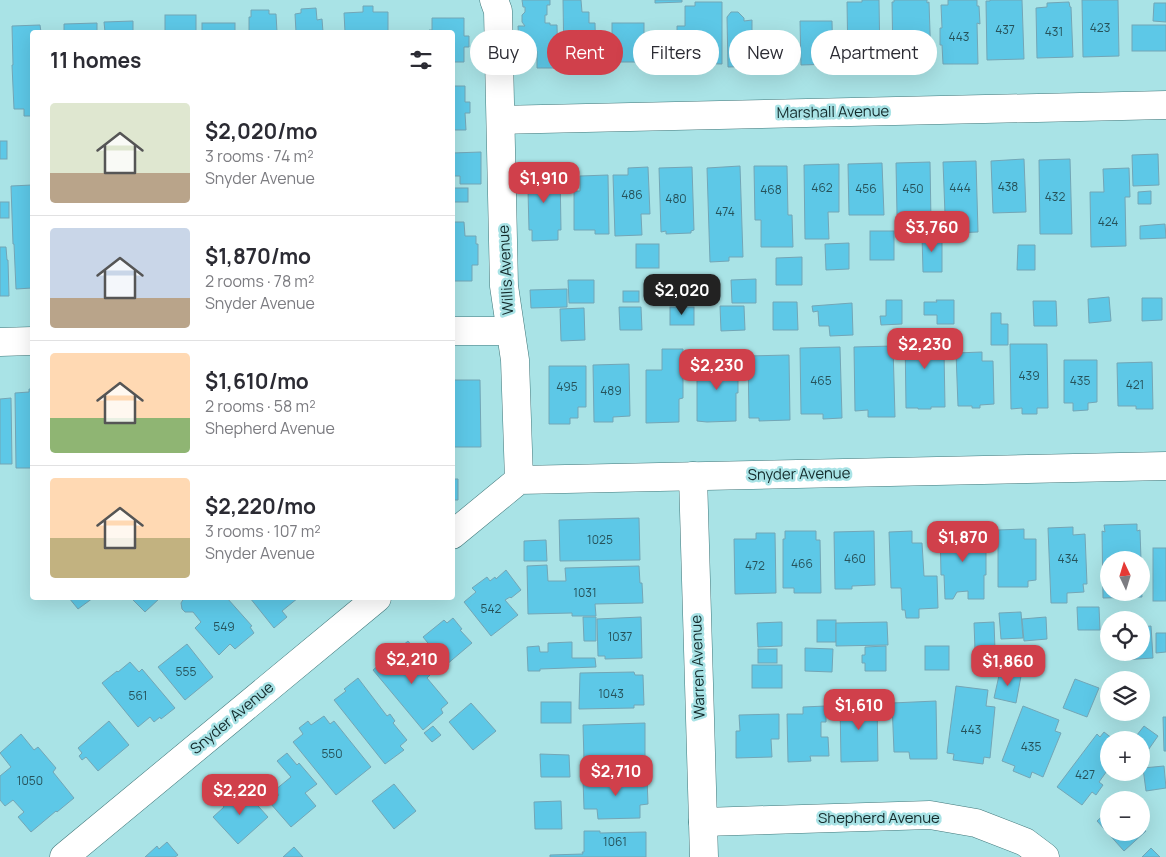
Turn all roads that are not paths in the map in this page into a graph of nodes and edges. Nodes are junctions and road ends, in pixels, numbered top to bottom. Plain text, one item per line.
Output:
1 (494, 0) edge
2 (1166, 105) edge
3 (501, 120) junction
4 (510, 331) junction
5 (455, 332) edge
6 (0, 342) edge
7 (30, 342) edge
8 (1166, 466) edge
9 (693, 476) junction
10 (519, 480) junction
11 (455, 533) edge
12 (375, 600) edge
13 (703, 822) junction
14 (64, 857) edge
15 (704, 857) edge
16 (1045, 857) edge

1 - 3 street, Willis Avenue
2 - 3 street, Marshall Avenue
3 - 4 street, Willis Avenue
4 - 5 street
4 - 10 street, Willis Avenue
6 - 7 street
8 - 9 street, Snyder Avenue
9 - 10 street, Snyder Avenue
9 - 13 street, Warren Avenue
10 - 11 street
12 - 14 street, Snyder Avenue
13 - 15 street, Warren Avenue
13 - 16 street, Shepherd Avenue

